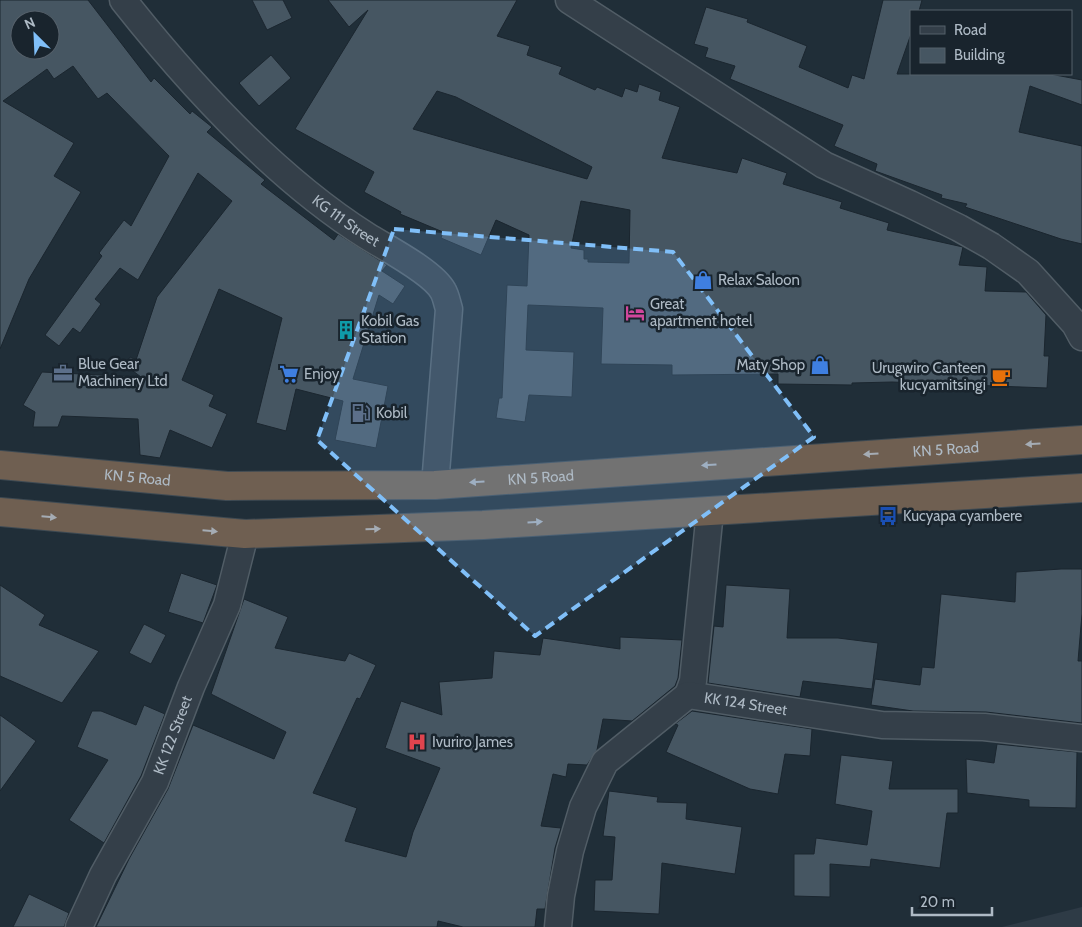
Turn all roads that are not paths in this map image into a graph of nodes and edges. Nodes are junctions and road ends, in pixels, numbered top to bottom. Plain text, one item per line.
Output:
1 (123, 0) edge
2 (570, 0) edge
3 (1082, 337) edge
4 (1082, 440) edge
5 (0, 465) edge
6 (435, 485) junction
7 (1082, 488) edge
8 (710, 511) junction
9 (0, 512) edge
10 (245, 534) junction
11 (688, 695) junction
12 (1082, 738) edge
13 (79, 927) edge
14 (558, 927) edge

1 - 6 street, KG 111 Street
2 - 3 street
4 -> 6 highway, KN 5 Road
5 - 6 highway, KN 5 Road
7 - 8 highway
10 -> 8 highway
8 - 11 street
9 -> 10 highway
10 - 13 street, KK 122 Street
11 - 12 street, KK 124 Street
11 - 14 street, KK 124 Street

